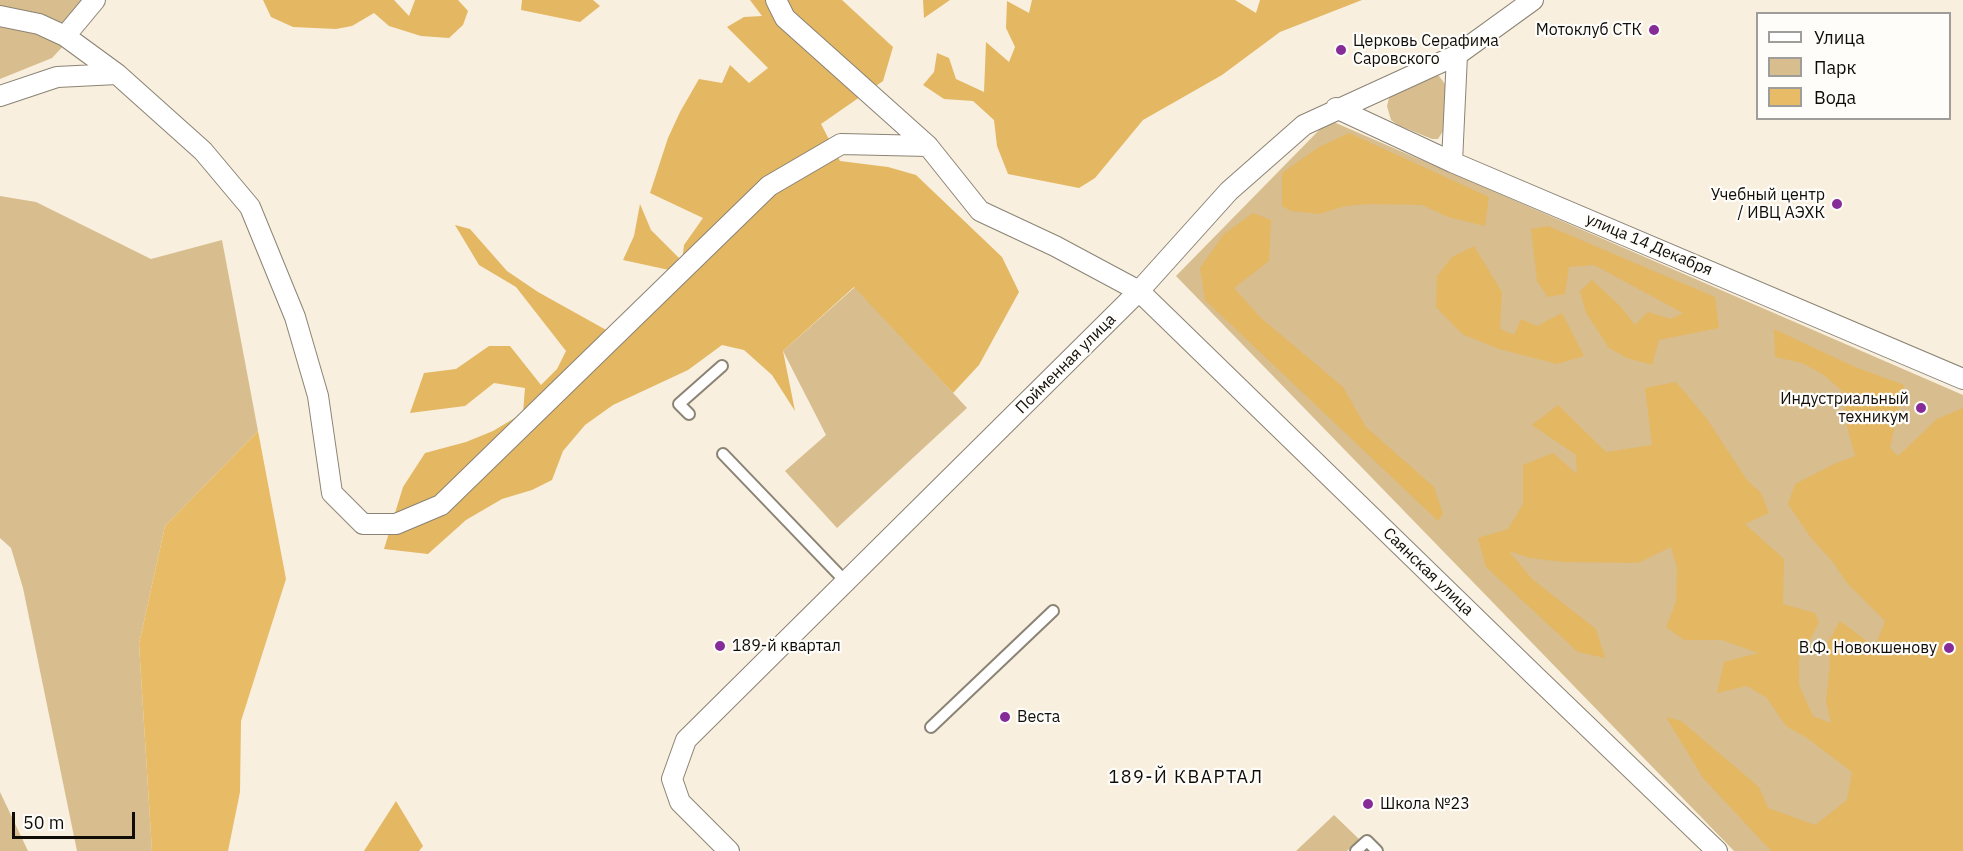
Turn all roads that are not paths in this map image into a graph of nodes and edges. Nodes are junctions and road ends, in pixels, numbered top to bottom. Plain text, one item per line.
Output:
1 (95, 0) edge
2 (776, 0) edge
3 (1533, 0) edge
4 (0, 16) edge
5 (65, 36) junction
6 (1457, 55) junction
7 (117, 74) junction
8 (0, 96) edge
9 (1336, 108) junction
10 (928, 146) junction
11 (1452, 162) junction
12 (1139, 291) junction
13 (722, 366) dead end
14 (1963, 379) edge
15 (689, 414) dead end
16 (723, 454) dead end
17 (845, 581) junction
18 (1053, 612) dead end
19 (931, 727) dead end
20 (729, 851) edge
21 (1356, 851) edge
22 (1377, 851) edge
23 (1718, 851) edge

1 - 5 street
2 - 10 street, Саянская улица
3 - 6 street, Пойменная улица
4 - 5 street
5 - 7 street
6 - 9 street, Пойменная улица
6 - 11 street
7 - 8 street
7 - 10 street
9 - 11 street, улица 14 Декабря
9 - 12 street, Пойменная улица
10 - 12 street, Саянская улица
11 - 14 street, улица 14 Декабря
12 - 17 street, Пойменная улица
12 - 23 street, Саянская улица
13 - 15 lane
16 - 17 lane
17 - 20 street, Пойменная улица
18 - 19 lane
21 - 22 lane

